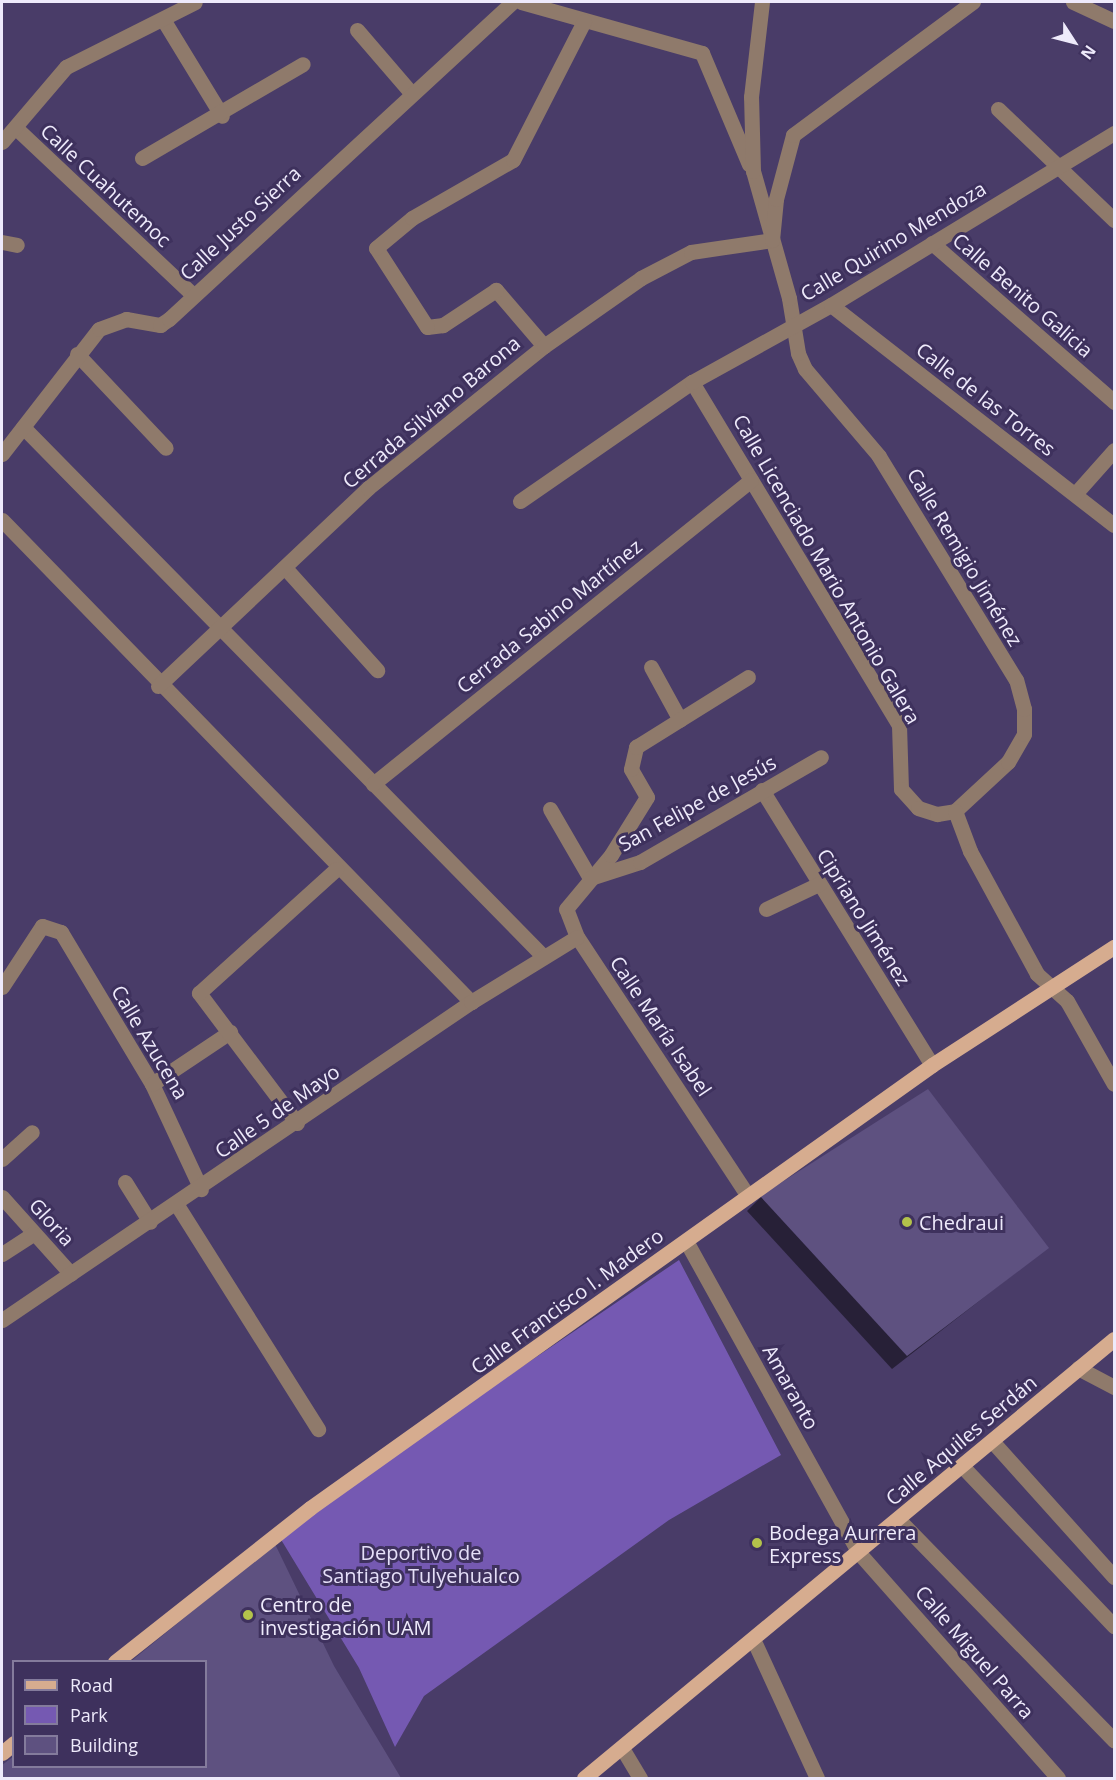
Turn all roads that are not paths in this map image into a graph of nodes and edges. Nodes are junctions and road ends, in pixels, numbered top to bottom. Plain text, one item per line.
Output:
1 (195, 2) edge
2 (512, 2) edge
3 (521, 2) edge
4 (762, 2) edge
5 (973, 2) edge
6 (1073, 2) edge
7 (164, 21) junction
8 (584, 21) junction
9 (1114, 21) edge
10 (357, 30) dead end
11 (303, 64) dead end
12 (412, 94) junction
13 (998, 109) dead end
14 (222, 116) junction
15 (17, 129) junction
16 (1114, 132) edge
17 (2, 142) edge
18 (142, 158) dead end
19 (1056, 167) junction
20 (753, 171) junction
21 (1114, 220) edge
22 (772, 240) junction
23 (932, 243) junction
24 (193, 295) junction
25 (831, 305) junction
26 (792, 326) junction
27 (544, 346) junction
28 (77, 354) junction
29 (692, 382) junction
30 (1114, 402) edge
31 (23, 427) junction
32 (166, 448) dead end
33 (1114, 450) edge
34 (2, 454) edge
35 (751, 480) junction
36 (1075, 494) junction
37 (520, 501) dead end
38 (2, 520) edge
39 (1114, 525) edge
40 (287, 570) junction
41 (220, 623) junction
42 (651, 667) dead end
43 (377, 670) dead end
44 (748, 677) dead end
45 (158, 686) junction
46 (681, 720) junction
47 (820, 757) dead end
48 (373, 784) junction
49 (762, 790) junction
50 (550, 809) dead end
51 (955, 811) junction
52 (336, 869) junction
53 (590, 878) junction
54 (819, 884) junction
55 (766, 909) dead end
56 (577, 937) junction
57 (1114, 947) edge
58 (543, 956) junction
59 (2, 987) edge
60 (1053, 989) junction
61 (471, 1002) junction
62 (230, 1032) junction
63 (932, 1065) junction
64 (152, 1084) junction
65 (1114, 1084) edge
66 (297, 1123) junction
67 (32, 1132) dead end
68 (2, 1159) edge
69 (125, 1182) dead end
70 (201, 1189) junction
71 (748, 1196) junction
72 (2, 1197) edge
73 (177, 1205) junction
74 (150, 1222) junction
75 (33, 1234) junction
76 (686, 1241) junction
77 (2, 1254) edge
78 (71, 1274) junction
79 (2, 1320) edge
80 (1114, 1339) edge
81 (1078, 1368) junction
82 (1114, 1387) edge
83 (318, 1429) dead end
84 (992, 1441) junction
85 (962, 1466) junction
86 (899, 1520) junction
87 (859, 1553) junction
88 (1114, 1577) edge
89 (1114, 1626) edge
90 (753, 1639) junction
91 (118, 1660) edge
92 (1114, 1740) edge
93 (621, 1748) junction
94 (584, 1779) edge
95 (640, 1779) edge
96 (817, 1779) edge
97 (1059, 1779) edge

1 - 7 street
2 - 12 street, Calle Justo Sierra
3 - 8 street
4 - 20 street
5 - 22 street
6 - 9 street
7 - 14 street
7 - 15 street
8 - 20 street
8 - 27 street
10 - 12 street
11 - 14 street
12 - 24 street, Calle Justo Sierra
13 - 19 street
14 - 18 street
15 - 17 street
15 - 24 street, Calle Cuahutemoc
16 - 19 street, Calle Quirino Mendoza
19 - 21 street
19 - 23 street, Calle Quirino Mendoza
20 - 22 street, Calle Remigio Jiménez
22 - 26 street, Calle Remigio Jiménez
22 - 27 street, Cerrada Silviano Barona
23 - 25 street, Calle Quirino Mendoza
23 - 30 street, Calle Benito Galicia
24 - 28 street, Calle Justo Sierra
25 - 26 street, Calle Quirino Mendoza
25 - 36 street, Calle de las Torres
26 - 29 street, Calle Quirino Mendoza
26 - 51 street, Calle Remigio Jiménez
27 - 40 street, Cerrada Silviano Barona
28 - 31 street, Calle Justo Sierra
28 - 32 street
29 - 35 street, Calle Licenciado Mario Antonio Galera
29 - 37 street, Calle Quirino Mendoza
31 - 34 street, Calle Justo Sierra
31 - 41 street
33 - 36 street
35 - 48 street, Cerrada Sabino Martínez
35 - 51 street, Calle Licenciado Mario Antonio Galera
36 - 39 street, Calle de las Torres
38 - 45 street
40 - 41 street, Cerrada Silviano Barona
40 - 43 street
41 - 45 street, Cerrada Silviano Barona
41 - 48 street
42 - 46 street
44 - 46 street
45 - 52 street
46 - 53 street
47 - 49 street, San Felipe de Jesús
48 - 58 street
49 - 53 street, San Felipe de Jesús
49 - 54 street, Cipriano Jiménez
50 - 53 street
51 - 60 street
52 - 61 street
52 - 62 street
53 - 56 street, Calle María Isabel
54 - 55 street
54 - 63 street, Cipriano Jiménez
56 - 58 street, Calle 5 de Mayo
56 - 71 street, Calle María Isabel
57 - 60 main road, Calle Francisco I. Madero
58 - 61 street, Calle 5 de Mayo
59 - 64 street, Calle Azucena
60 - 63 main road, Calle Francisco I. Madero
60 - 65 street
61 - 66 street, Calle 5 de Mayo
62 - 64 street
62 - 66 street
63 - 71 main road, Calle Francisco I. Madero
64 - 70 street, Calle Azucena
66 - 70 street, Calle 5 de Mayo
67 - 68 street
69 - 74 street
70 - 73 street, Calle 5 de Mayo
71 - 76 main road, Calle Francisco I. Madero
72 - 75 street, Gloria
73 - 74 street, Calle 5 de Mayo
73 - 83 street
74 - 78 street, Calle 5 de Mayo
75 - 77 street
75 - 78 street, Gloria
76 - 87 street, Amaranto
76 - 91 main road, Calle Francisco I. Madero
78 - 79 street, Calle 5 de Mayo
80 - 81 main road, Calle Aquiles Serdán
81 - 82 street
81 - 84 main road, Calle Aquiles Serdán
84 - 85 main road, Calle Aquiles Serdán
84 - 88 street
85 - 86 main road, Calle Aquiles Serdán
85 - 89 street
86 - 87 main road, Calle Aquiles Serdán
86 - 92 street
87 - 90 main road, Calle Aquiles Serdán
87 - 97 street, Calle Miguel Parra
90 - 93 main road, Calle Aquiles Serdán
90 - 96 street
93 - 94 main road, Calle Aquiles Serdán
93 - 95 street

